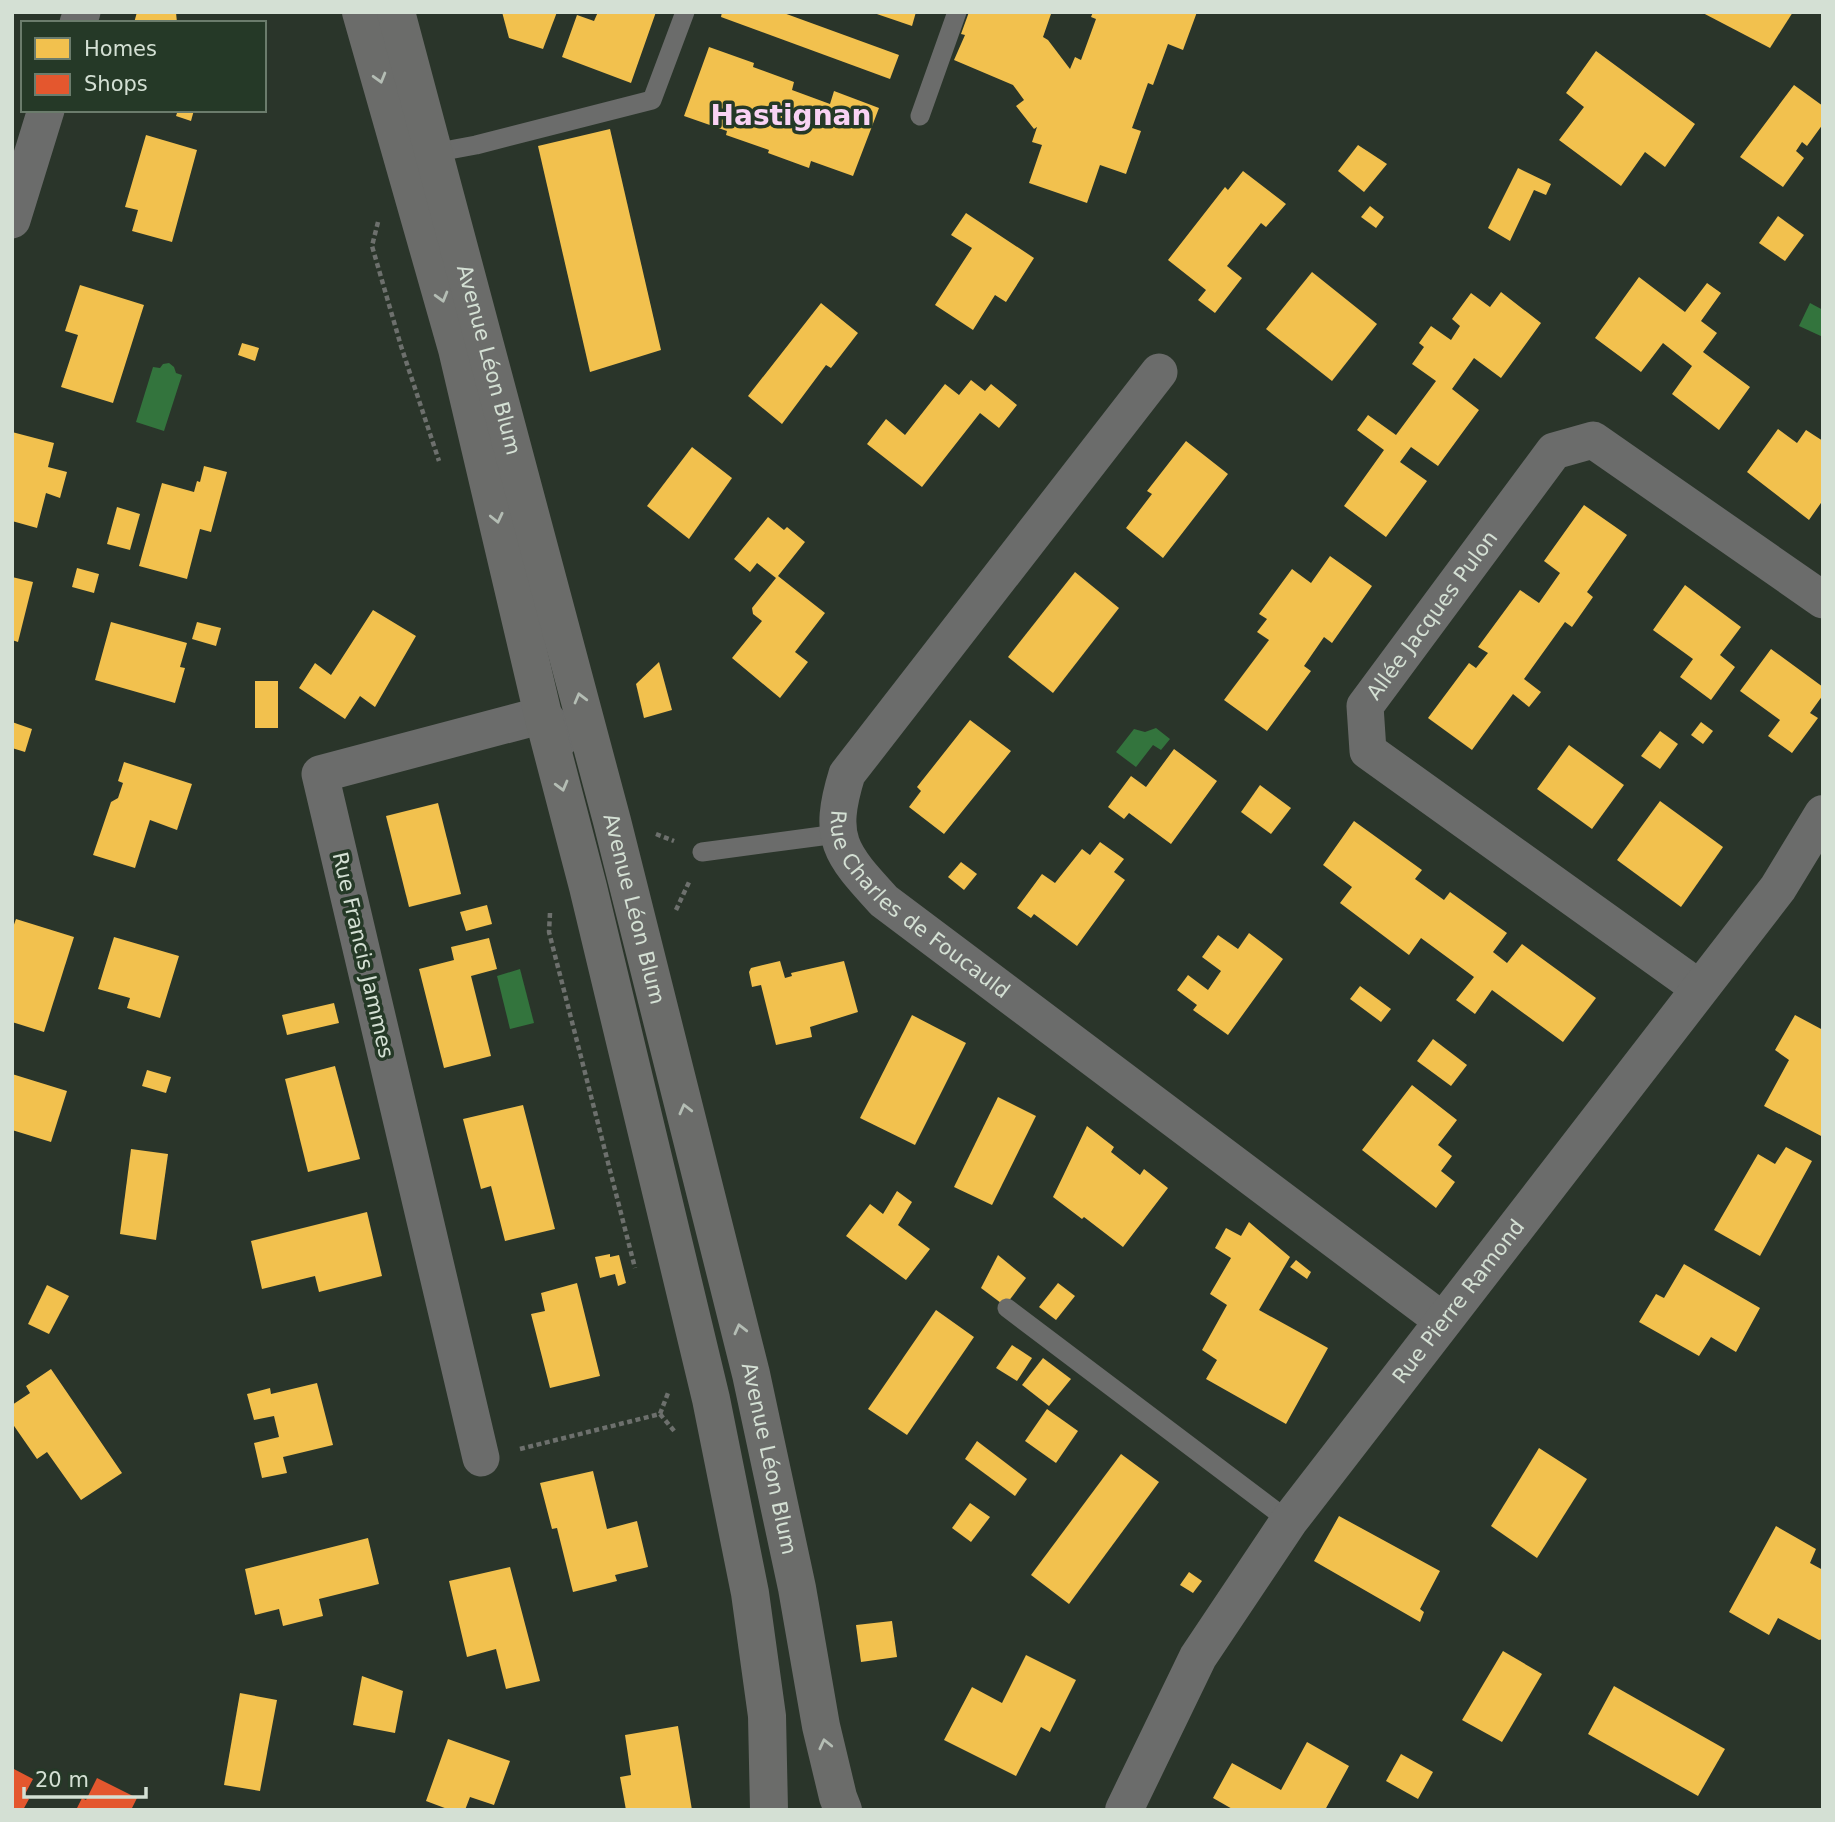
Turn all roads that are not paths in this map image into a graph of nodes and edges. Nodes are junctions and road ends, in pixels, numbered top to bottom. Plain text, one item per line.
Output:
1 (361, 12) edge
2 (396, 12) edge
3 (685, 12) edge
4 (957, 12) edge
5 (45, 112) edge
6 (920, 116) dead end
7 (433, 153) junction
8 (12, 220) edge
9 (1159, 372) dead end
10 (1823, 600) edge
11 (543, 715) junction
12 (605, 793) junction
13 (1823, 814) edge
14 (837, 834) junction
15 (702, 852) road end
16 (1699, 988) junction
17 (1007, 1308) dead end
18 (1443, 1321) junction
19 (481, 1458) road end
20 (1289, 1521) junction
21 (769, 1810) edge
22 (843, 1810) edge
23 (1124, 1810) edge

1 -> 11 main road, Avenue Léon Blum
2 - 7 main road, Avenue Léon Blum
3 - 7 lane
4 - 6 lane
5 - 8 street
12 -> 7 main road, Avenue Léon Blum
9 - 14 street, Rue Charles de Foucauld
10 - 16 street, Allée Jacques Pulon
11 - 12 street
11 - 19 street, Rue Francis Jammes
11 -> 21 main road, Avenue Léon Blum
22 -> 12 main road, Avenue Léon Blum
13 - 16 street, Rue Pierre Ramond
14 - 15 lane
14 - 18 street, Rue Charles de Foucauld
16 - 18 street, Rue Pierre Ramond
17 - 20 lane
18 - 20 street, Rue Pierre Ramond
20 - 23 street, Rue Pierre Ramond

